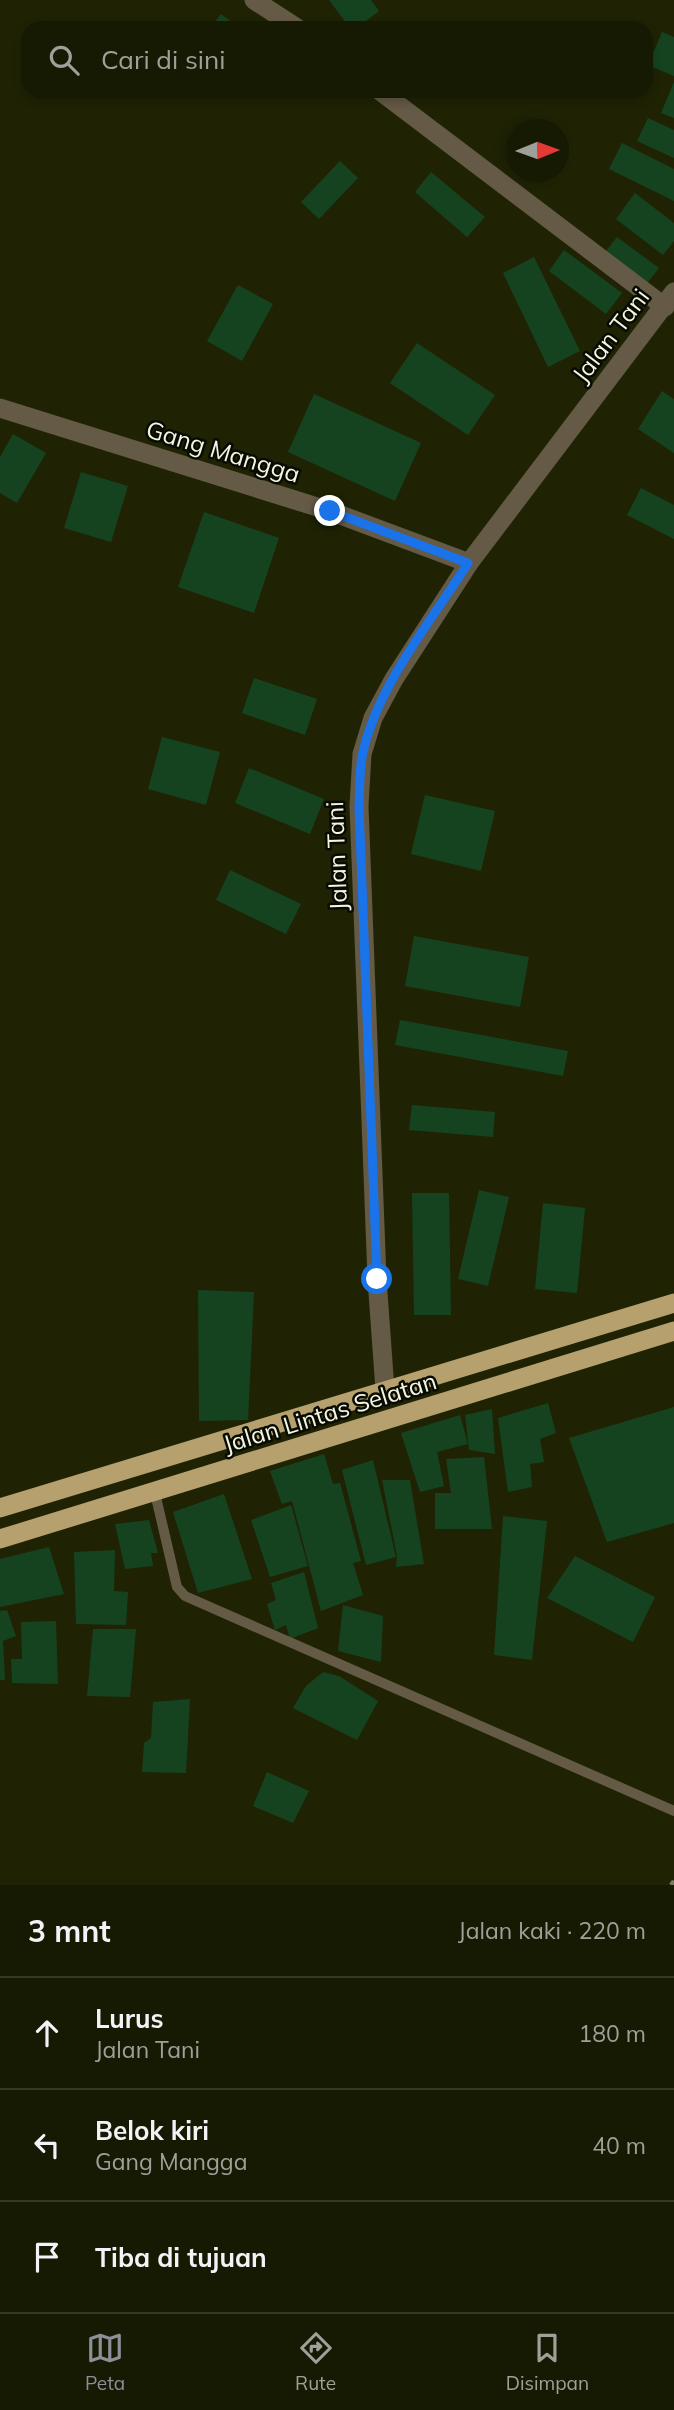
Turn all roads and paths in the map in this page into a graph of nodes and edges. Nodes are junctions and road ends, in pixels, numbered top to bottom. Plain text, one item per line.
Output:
1 (254, 0) edge
2 (286, 21) edge
3 (390, 98) edge
4 (669, 300) edge
5 (0, 408) edge
6 (468, 563) junction
7 (674, 1303) edge
8 (674, 1331) edge
9 (385, 1390) junction
10 (155, 1493) junction
11 (0, 1508) edge
12 (0, 1539) edge
13 (674, 1811) edge

1 - 2 street
3 - 4 street
4 - 6 street, Jalan Tani
5 - 6 street, Gang Mangga
6 - 9 street, Jalan Tani
7 - 9 highway, Jalan Lintas Selatan
8 - 10 highway, Jalan Lintas Selatan
9 - 11 highway, Jalan Lintas Selatan
10 - 12 highway, Jalan Lintas Selatan
10 - 13 lane

